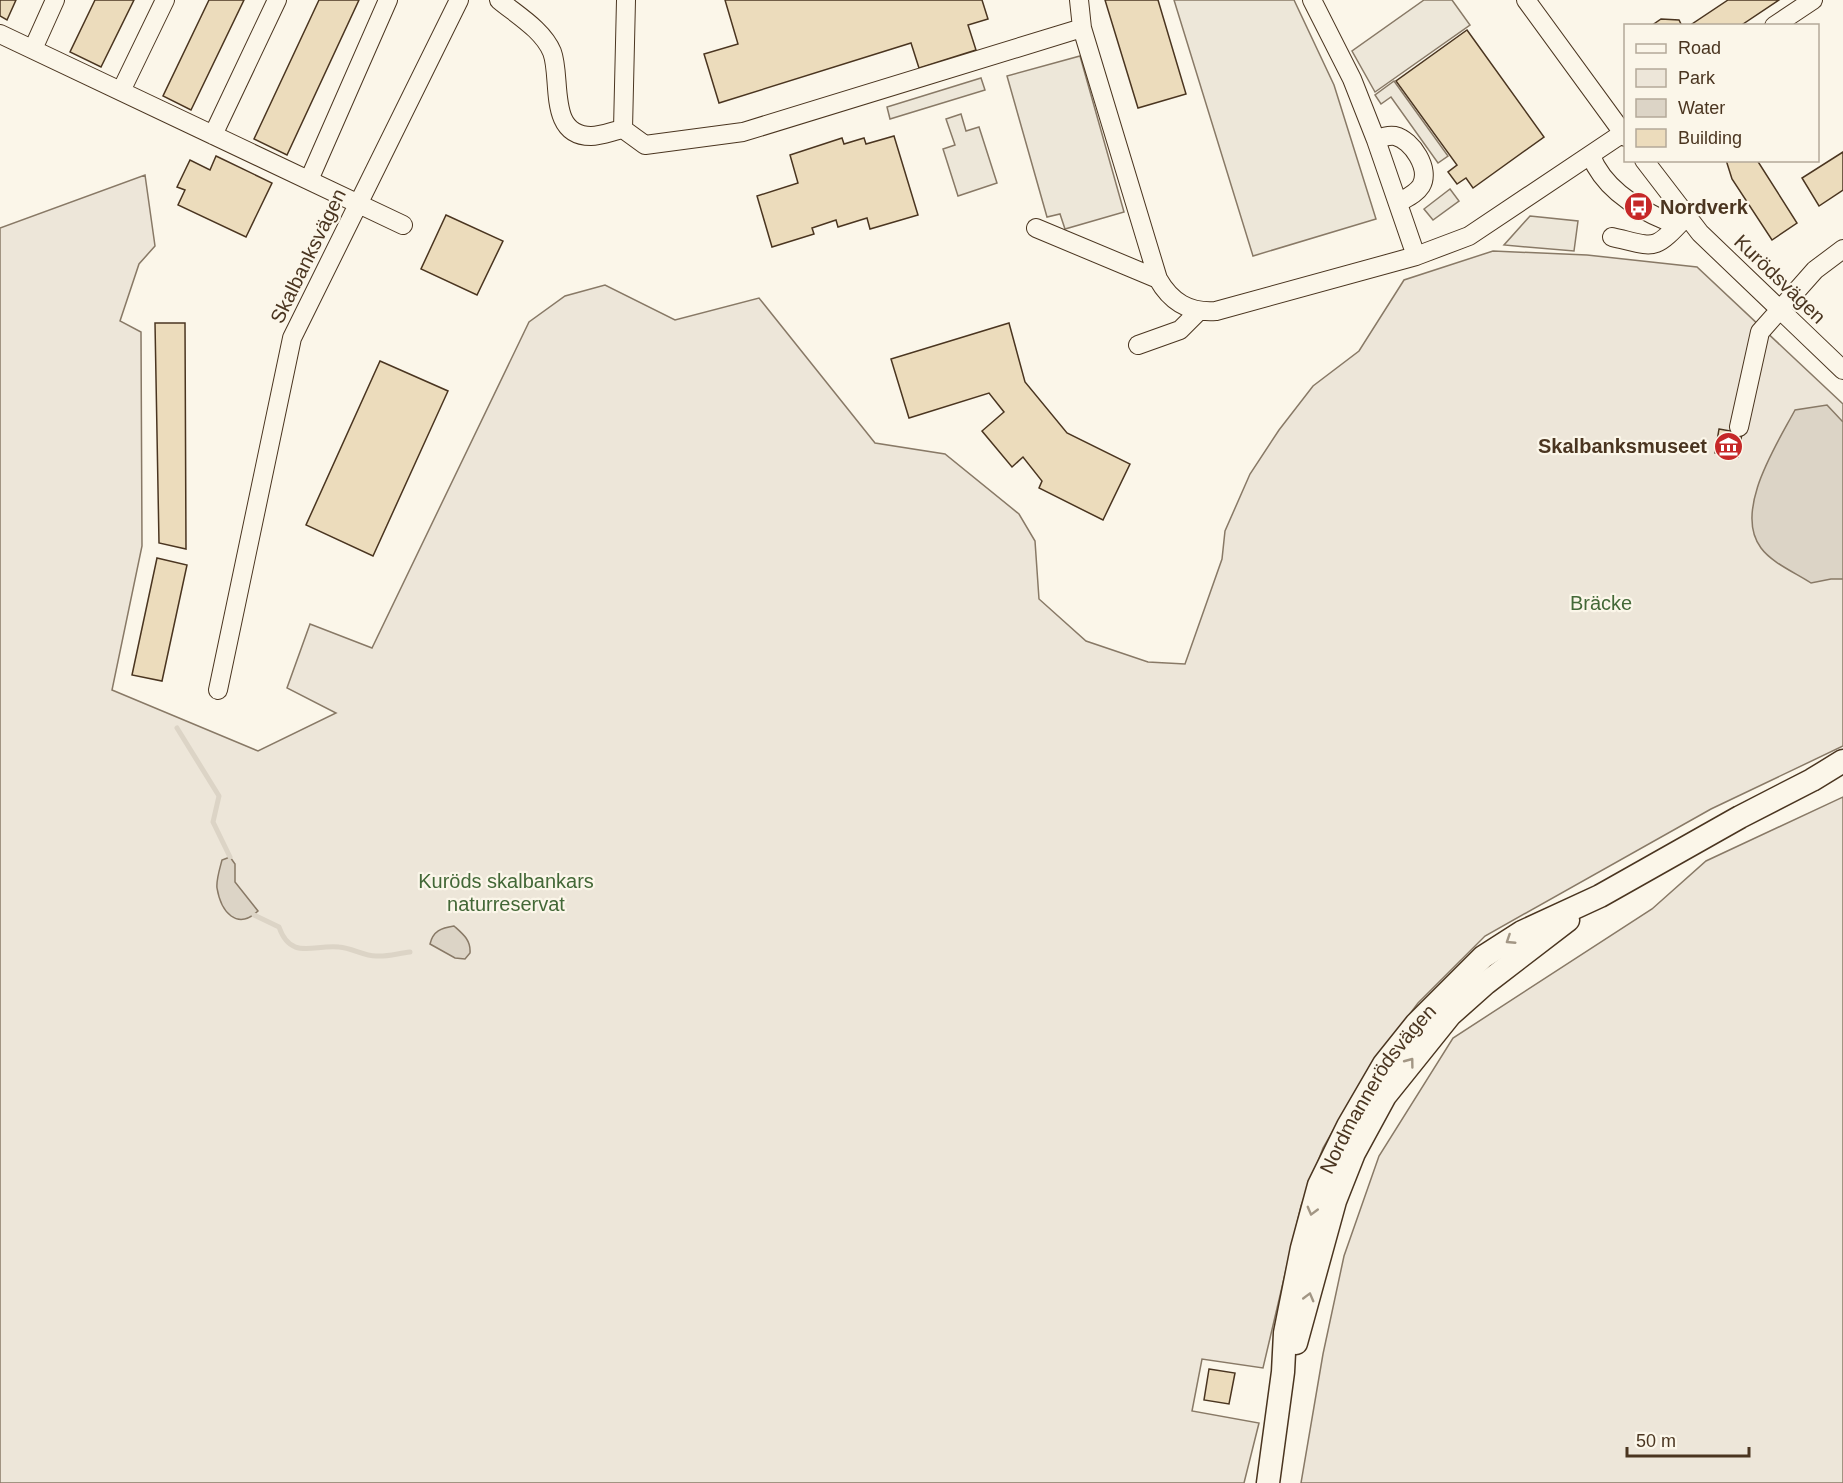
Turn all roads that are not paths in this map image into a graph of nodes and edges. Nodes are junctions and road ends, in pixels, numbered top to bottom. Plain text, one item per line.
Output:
1 (55, 0) edge
2 (165, 0) edge
3 (277, 0) edge
4 (388, 0) edge
5 (459, 0) edge
6 (499, 0) edge
7 (626, 0) edge
8 (1079, 0) edge
9 (1312, 0) edge
10 (1526, 0) edge
11 (1813, 0) edge
12 (1777, 24) edge
13 (1082, 28) junction
14 (0, 34) edge
15 (33, 50) junction
16 (121, 91) junction
17 (623, 129) junction
18 (1624, 133) edge
19 (213, 135) junction
20 (1624, 135) edge
21 (1376, 140) junction
22 (1591, 156) junction
23 (1646, 162) edge
24 (309, 180) junction
25 (1398, 203) junction
26 (359, 204) junction
27 (1687, 217) junction
28 (403, 225) dead end
29 (1036, 228) dead end
30 (1612, 237) dead end
31 (1843, 249) edge
32 (1416, 256) junction
33 (1158, 279) junction
34 (1778, 310) junction
35 (1198, 312) junction
36 (1138, 345) dead end
37 (1843, 370) edge
38 (1739, 427) dead end
39 (218, 690) dead end
40 (1843, 761) edge
41 (1843, 769) edge
42 (1812, 780) junction
43 (1268, 1483) edge

1 - 15 street
2 - 16 street
3 - 19 street
4 - 24 street
5 - 26 street, Skalbanksvägen
6 - 17 street
7 - 17 street
8 - 13 street
9 - 21 street
10 - 18 street
11 - 12 street
13 - 17 street
13 - 33 street
14 - 15 street
15 - 16 street
16 - 19 street
19 - 24 street
20 - 22 street
21 - 25 street
21 - 25 street
22 - 27 street
22 - 32 street
23 - 27 street, Kurödsvägen
24 - 26 street
25 - 32 street
26 - 28 street
26 - 39 street, Skalbanksvägen
27 - 30 street
27 - 34 street, Kurödsvägen
29 - 33 street
31 - 34 street
32 - 35 street
33 - 35 street
34 - 37 street, Kurödsvägen
34 - 38 street
35 - 36 street
40 - 42 main road, Nordmannerödsvägen
41 - 42 main road, Nordmannerödsvägen
42 - 43 main road, Nordmannerödsvägen

